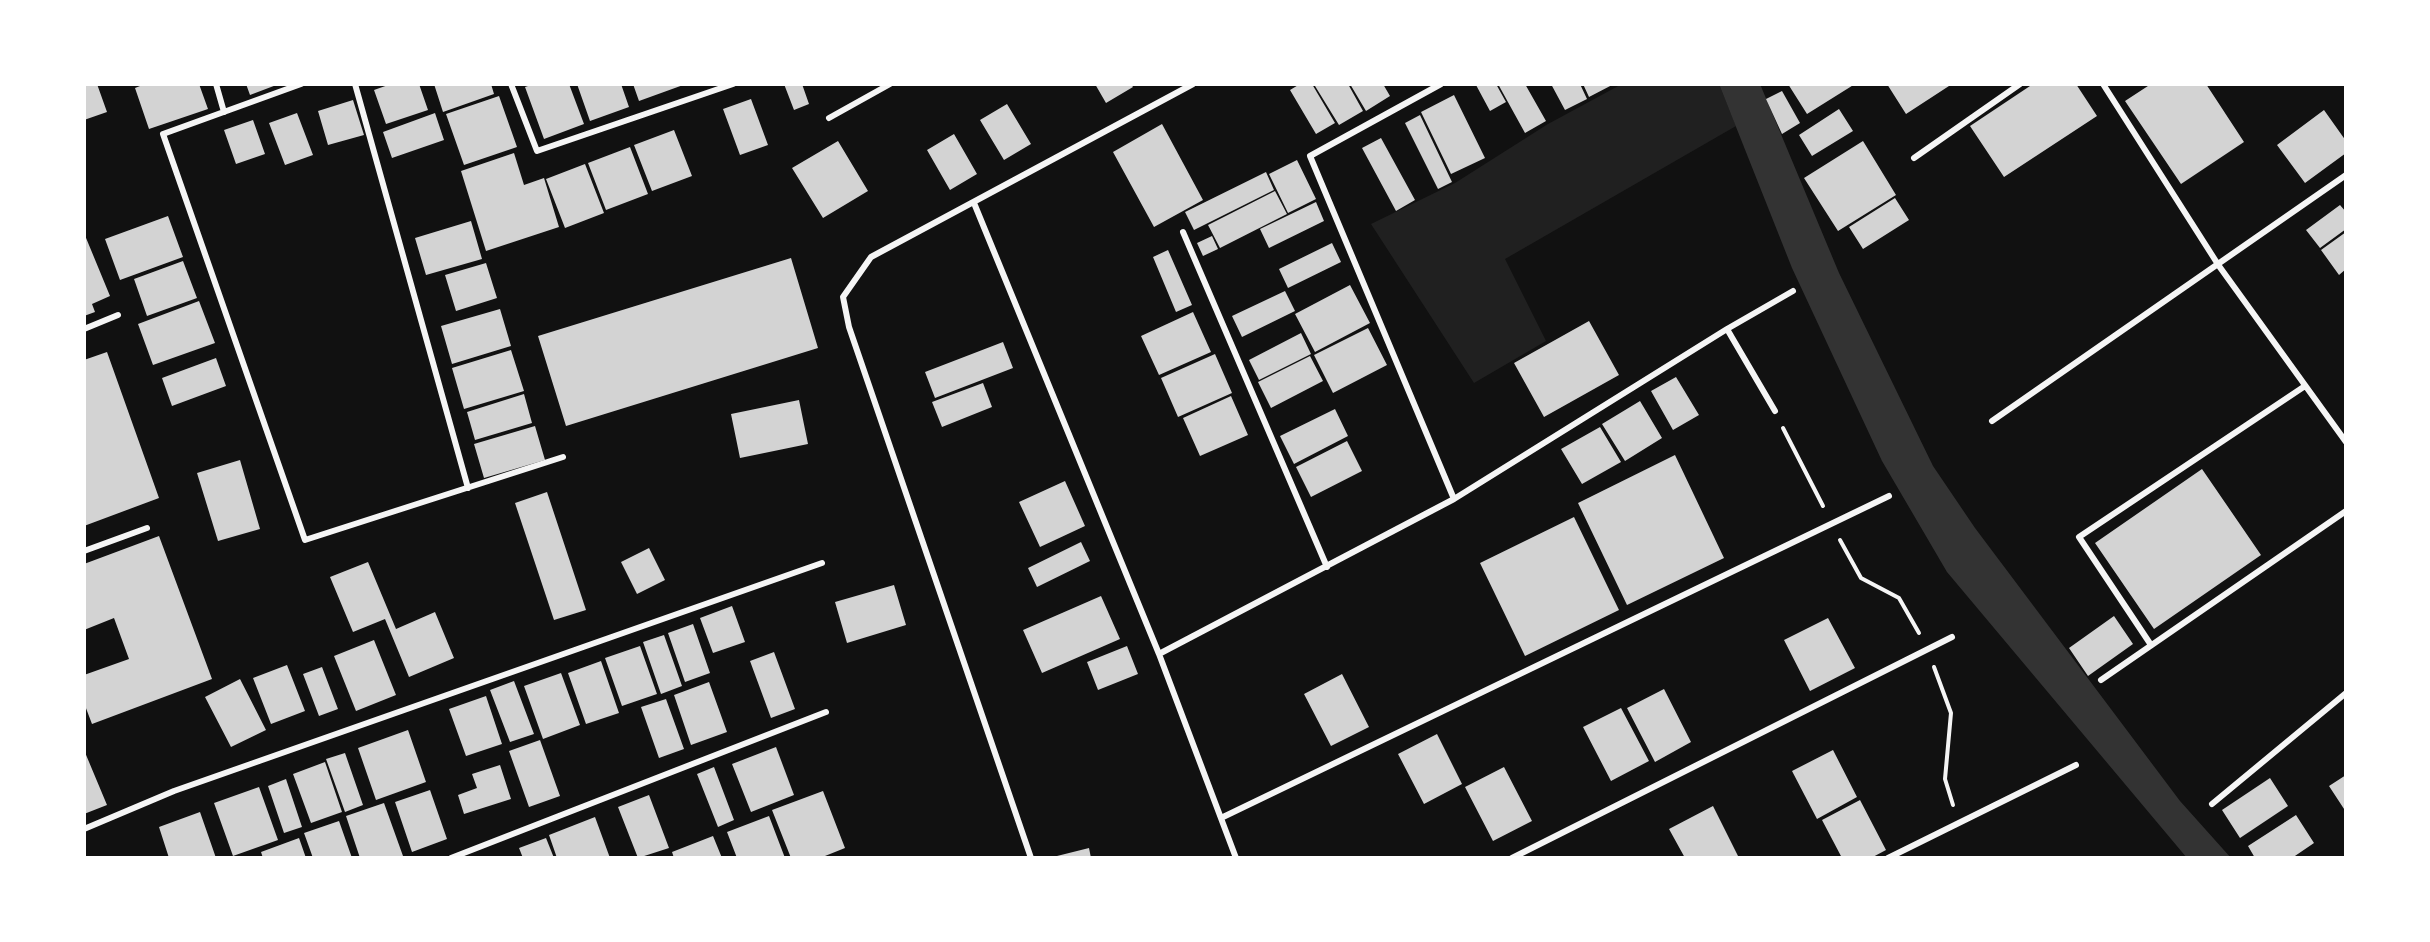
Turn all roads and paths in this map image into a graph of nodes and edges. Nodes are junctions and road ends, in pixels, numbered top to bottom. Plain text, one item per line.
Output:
1 (216, 84) edge
2 (301, 84) edge
3 (355, 84) edge
4 (511, 84) edge
5 (733, 84) edge
6 (890, 84) edge
7 (1193, 84) edge
8 (1441, 84) edge
9 (2020, 84) edge
10 (2103, 84) edge
11 (224, 112) junction
12 (829, 118) dead end
13 (1914, 158) dead end
14 (2346, 175) edge
15 (974, 203) junction
16 (1183, 232) dead end
17 (2218, 266) junction
18 (1793, 291) dead end
19 (118, 315) dead end
20 (84, 329) edge
21 (1727, 329) junction
22 (2305, 386) junction
23 (1774, 411) joint
24 (1992, 421) dead end
25 (2346, 442) edge
26 (563, 457) dead end
27 (468, 488) junction
28 (1889, 496) dead end
29 (1454, 499) junction
30 (2346, 511) edge
31 (1832, 524) junction
32 (147, 528) dead end
33 (84, 551) edge
34 (822, 563) dead end
35 (1326, 567) junction
36 (1952, 637) dead end
37 (2151, 645) junction
38 (1927, 649) junction
39 (1159, 654) junction
40 (2102, 680) dead end
41 (2346, 693) edge
42 (826, 712) dead end
43 (2076, 765) dead end
44 (2212, 804) dead end
45 (1221, 818) junction
46 (1958, 824) junction
47 (84, 829) edge
48 (451, 858) edge
49 (1031, 858) edge
50 (1236, 858) edge
51 (1512, 858) edge
52 (1888, 858) edge

1 - 11 street
2 - 11 street
3 - 27 street
4 - 5 street
6 - 12 street
7 - 15 street
8 - 29 street
9 - 13 street
10 - 17 street
11 - 27 street
14 - 17 street
15 - 39 street
15 - 49 street
16 - 35 street
17 - 22 street
17 - 24 street
18 - 21 street
19 - 20 street
21 - 23 street
21 - 29 street
22 - 25 street
22 - 37 street
23 - 31 path
26 - 27 street
28 - 31 street
29 - 35 street
30 - 37 street
31 - 38 path
31 - 45 street
32 - 33 street
34 - 47 street
35 - 39 street
36 - 38 street
37 - 40 street
38 - 46 path
38 - 51 street
39 - 45 street
41 - 44 street
42 - 48 street
43 - 46 street
45 - 50 street
46 - 52 street

